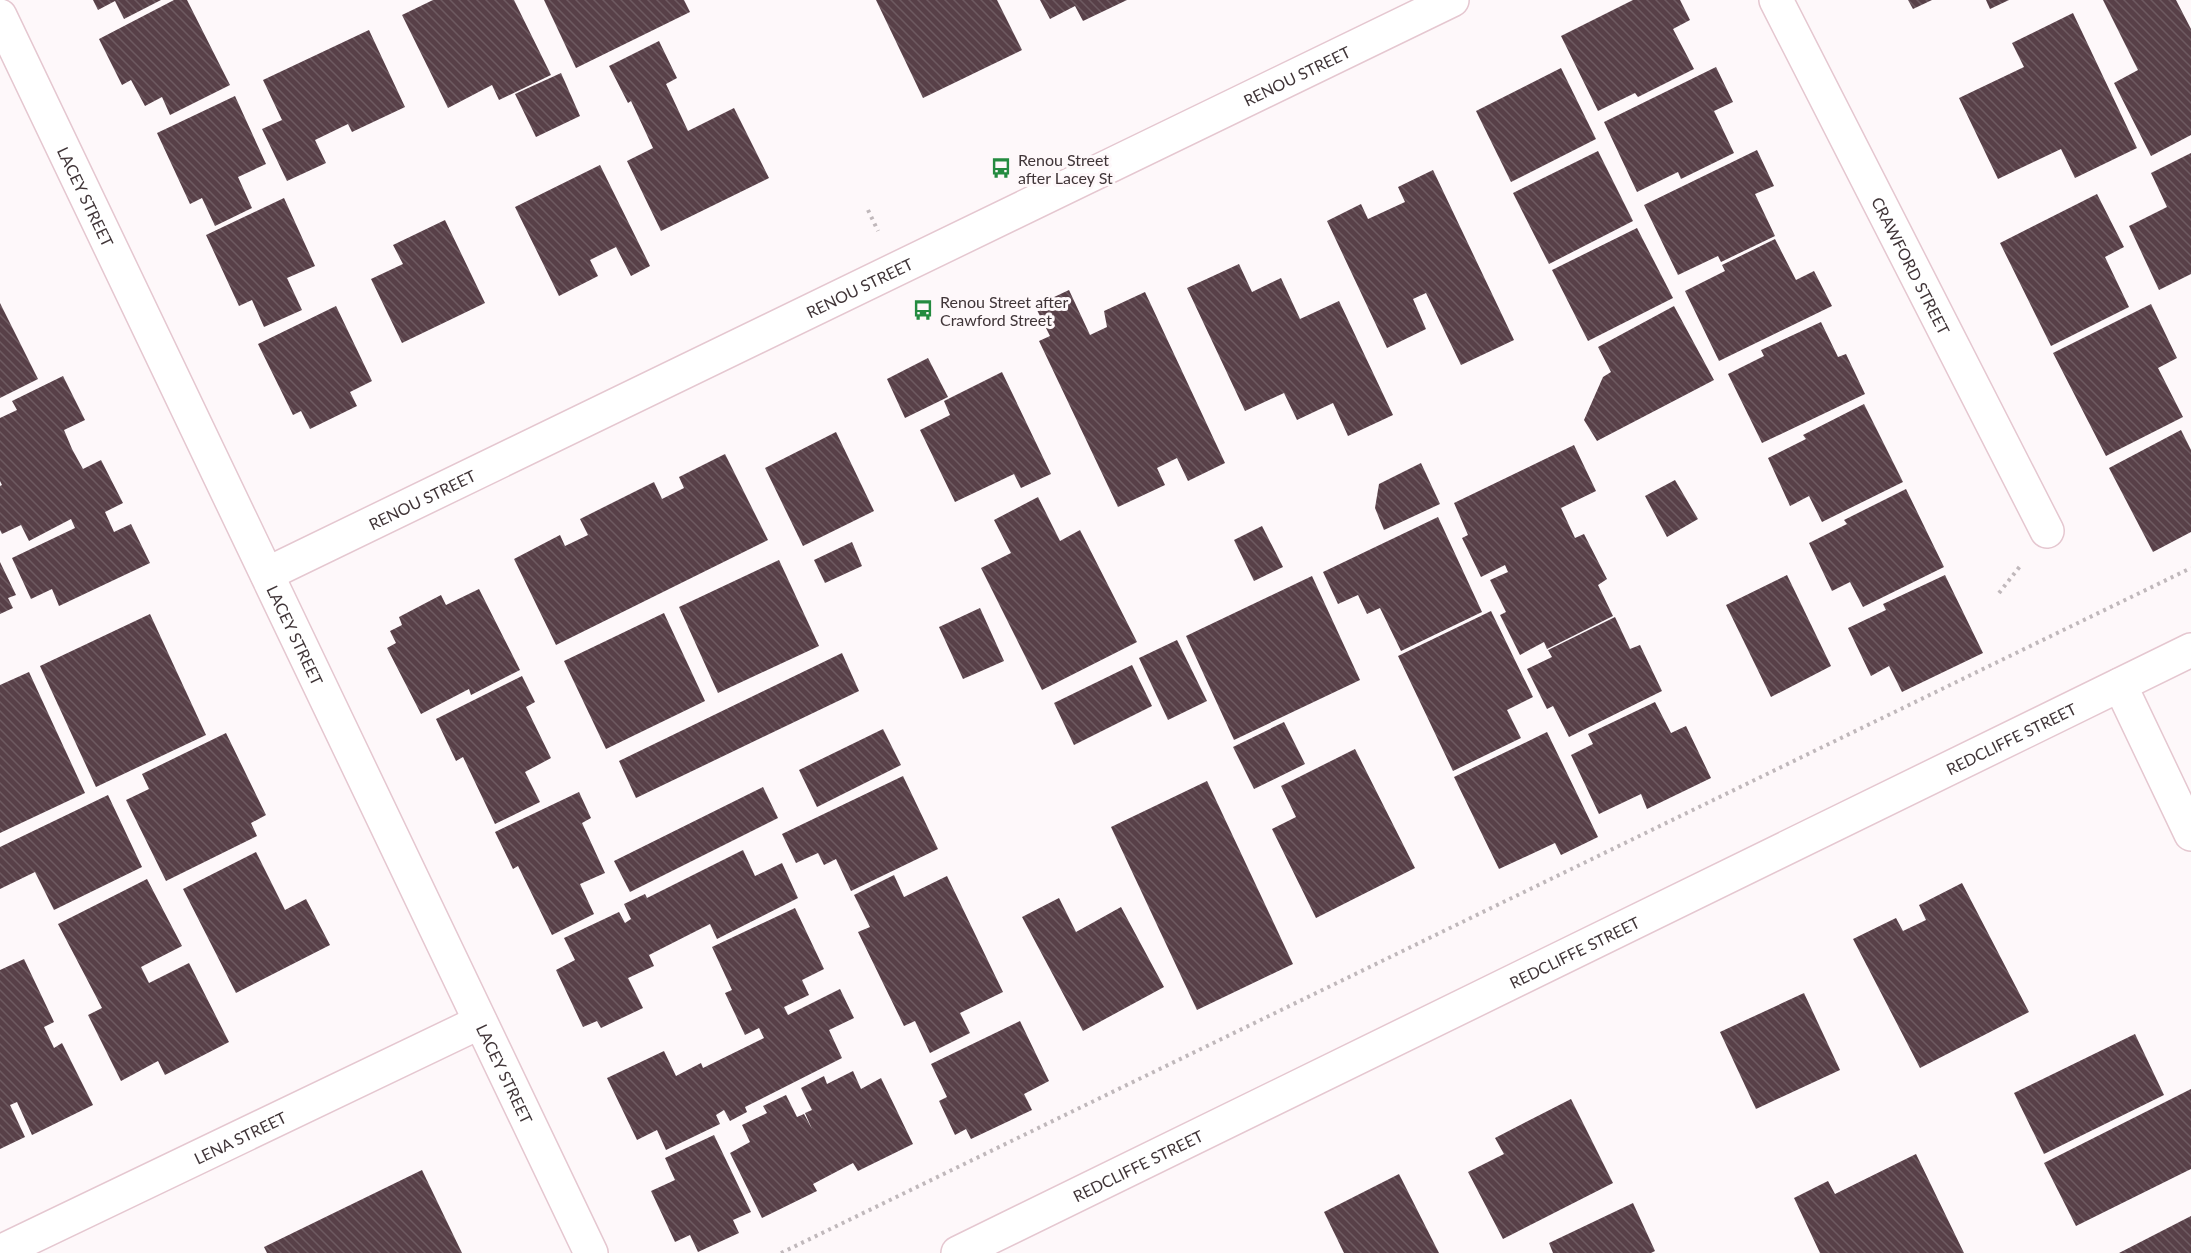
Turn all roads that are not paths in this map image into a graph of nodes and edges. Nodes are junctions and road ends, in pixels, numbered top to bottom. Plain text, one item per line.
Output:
1 (1452, 0) edge
2 (1776, 0) edge
3 (0, 16) edge
4 (11, 65) edge
5 (2047, 531) dead end
6 (267, 574) junction
7 (2191, 650) edge
8 (2120, 685) junction
9 (2191, 834) edge
10 (480, 1022) junction
11 (0, 1252) edge
12 (591, 1253) edge
13 (958, 1253) edge

1 - 6 street, RENOU STREET
2 - 5 street, CRAWFORD STREET
3 - 4 street, LACEY STREET
4 - 6 street, LACEY STREET
6 - 10 street, LACEY STREET
7 - 8 street, REDCLIFFE STREET
8 - 9 street
8 - 13 street, REDCLIFFE STREET
10 - 11 street, LENA STREET
10 - 12 street, LACEY STREET

